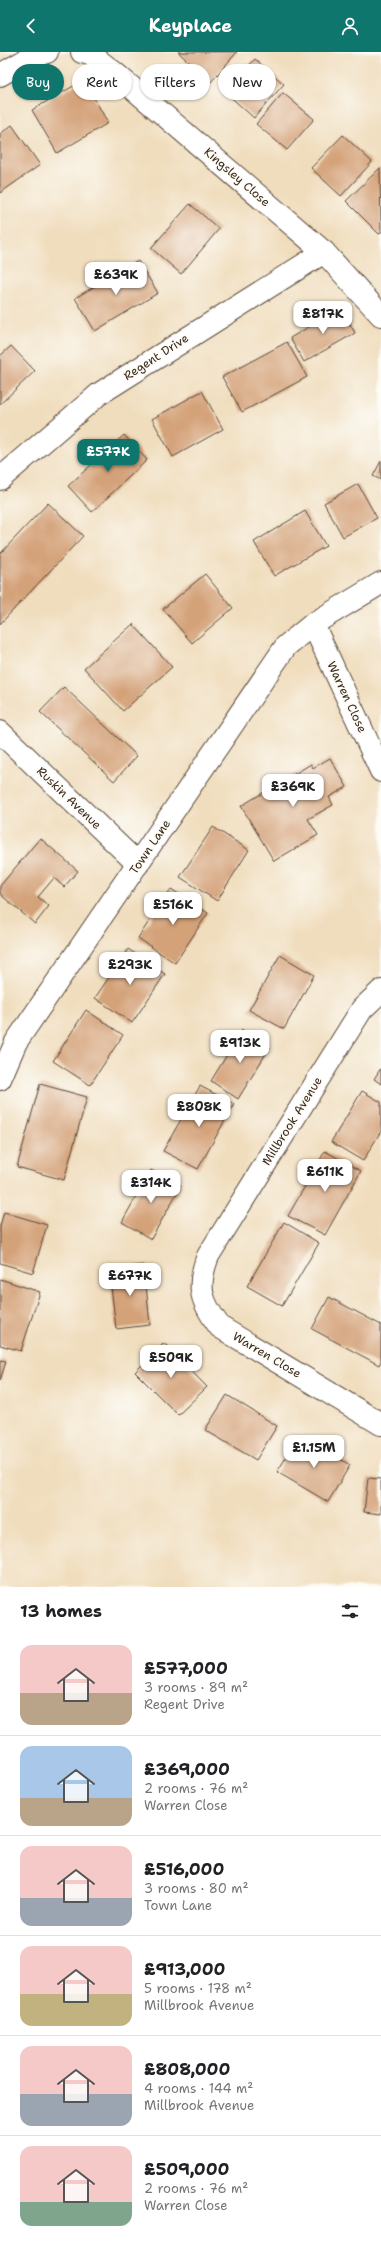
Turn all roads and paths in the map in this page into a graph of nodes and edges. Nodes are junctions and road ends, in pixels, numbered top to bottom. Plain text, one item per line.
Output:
1 (47, 52) edge
2 (82, 52) edge
3 (0, 75) edge
4 (324, 252) junction
5 (381, 315) edge
6 (0, 479) edge
7 (381, 583) edge
8 (313, 624) junction
9 (0, 732) edge
10 (381, 771) edge
11 (138, 864) junction
12 (381, 991) edge
13 (0, 1079) edge
14 (208, 1256) joint
15 (381, 1424) edge

1 - 3 street
2 - 4 street, Kingsley Close
4 - 5 street, Kingsley Close
4 - 6 street, Regent Drive
7 - 8 street, Town Lane
8 - 10 street, Warren Close
8 - 11 street, Town Lane
9 - 11 street, Ruskin Avenue
11 - 13 street, Town Lane
12 - 14 street, Millbrook Avenue
14 - 15 street, Warren Close

